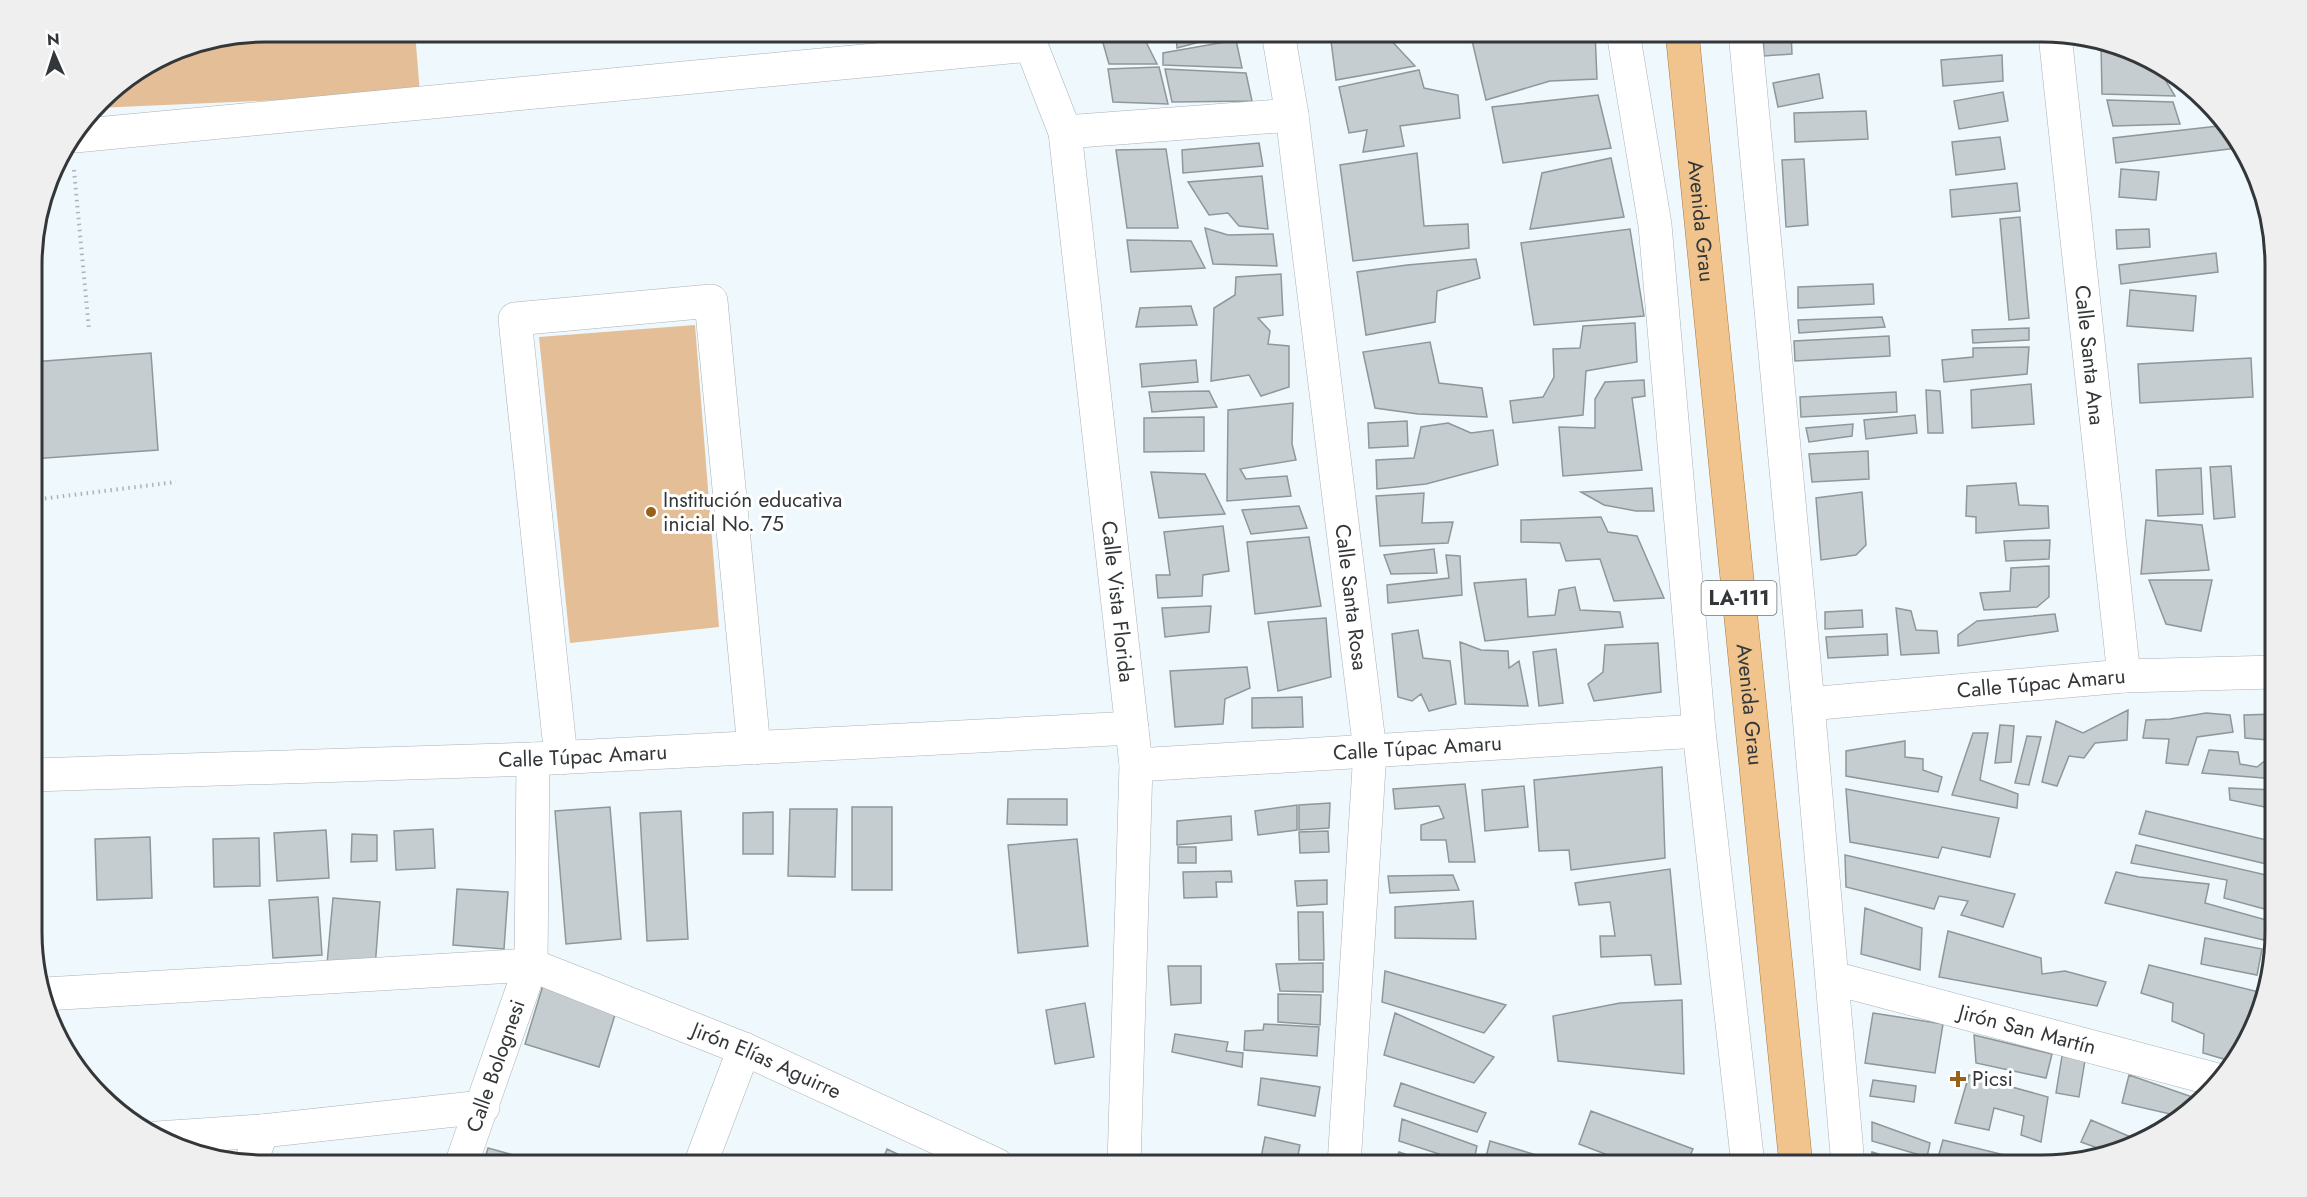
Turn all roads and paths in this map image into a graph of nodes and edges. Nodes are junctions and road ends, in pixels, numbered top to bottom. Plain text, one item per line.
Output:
1 (1013, 42) edge
2 (1280, 42) edge
3 (1625, 42) edge
4 (1683, 42) edge
5 (1746, 42) edge
6 (2056, 42) edge
7 (1031, 45) junction
8 (1292, 115) junction
9 (1065, 132) junction
10 (74, 150) edge
11 (89, 330) dead end
12 (176, 482) dead end
13 (42, 499) edge
14 (2265, 672) edge
15 (2124, 676) junction
16 (1808, 704) junction
17 (1132, 728) junction
18 (1699, 731) junction
19 (753, 748) junction
20 (1370, 751) junction
21 (547, 758) junction
22 (1136, 765) junction
23 (42, 775) edge
24 (531, 965) junction
25 (1833, 978) junction
26 (51, 994) edge
27 (744, 1049) junction
28 (2211, 1078) edge
29 (483, 1107) junction
30 (261, 1131) junction
31 (176, 1137) edge
32 (252, 1155) edge
33 (465, 1155) edge
34 (704, 1155) edge
35 (975, 1155) edge
36 (1124, 1155) edge
37 (1345, 1155) edge
38 (1747, 1155) edge
39 (1795, 1155) edge
40 (1847, 1155) edge

1 - 7 street
2 - 8 street, Calle Santa Rosa
3 - 18 street
4 - 39 main road, Avenida Grau / LA-111
5 - 16 street
6 - 15 street, Calle Santa Ana
7 - 9 street, Calle Vista Florida
7 - 10 street
8 - 9 street
8 - 20 street, Calle Santa Rosa
9 - 17 street, Calle Vista Florida
10 - 11 path
12 - 13 path
14 - 15 street, Calle Túpac Amaru
15 - 16 street, Calle Túpac Amaru
16 - 25 street
17 - 19 street, Calle Túpac Amaru
17 - 22 street, Calle Vista Florida
18 - 20 street, Calle Túpac Amaru
18 - 38 street
19 - 21 street, Calle Túpac Amaru
19 - 21 street, Calle Bolognesi
20 - 22 street, Calle Túpac Amaru
20 - 37 street, Calle Santa Rosa
21 - 23 street, Calle Túpac Amaru
21 - 24 street, Calle Bolognesi
22 - 36 street, Calle Vista Florida
24 - 26 street
24 - 27 street, Jirón Elías Aguirre
24 - 29 street, Calle Bolognesi
25 - 28 street, Jirón San Martín
25 - 40 street
27 - 34 street
27 - 35 street, Jirón Elías Aguirre
29 - 30 street
29 - 33 street, Calle Bolognesi
30 - 31 street
30 - 32 street

